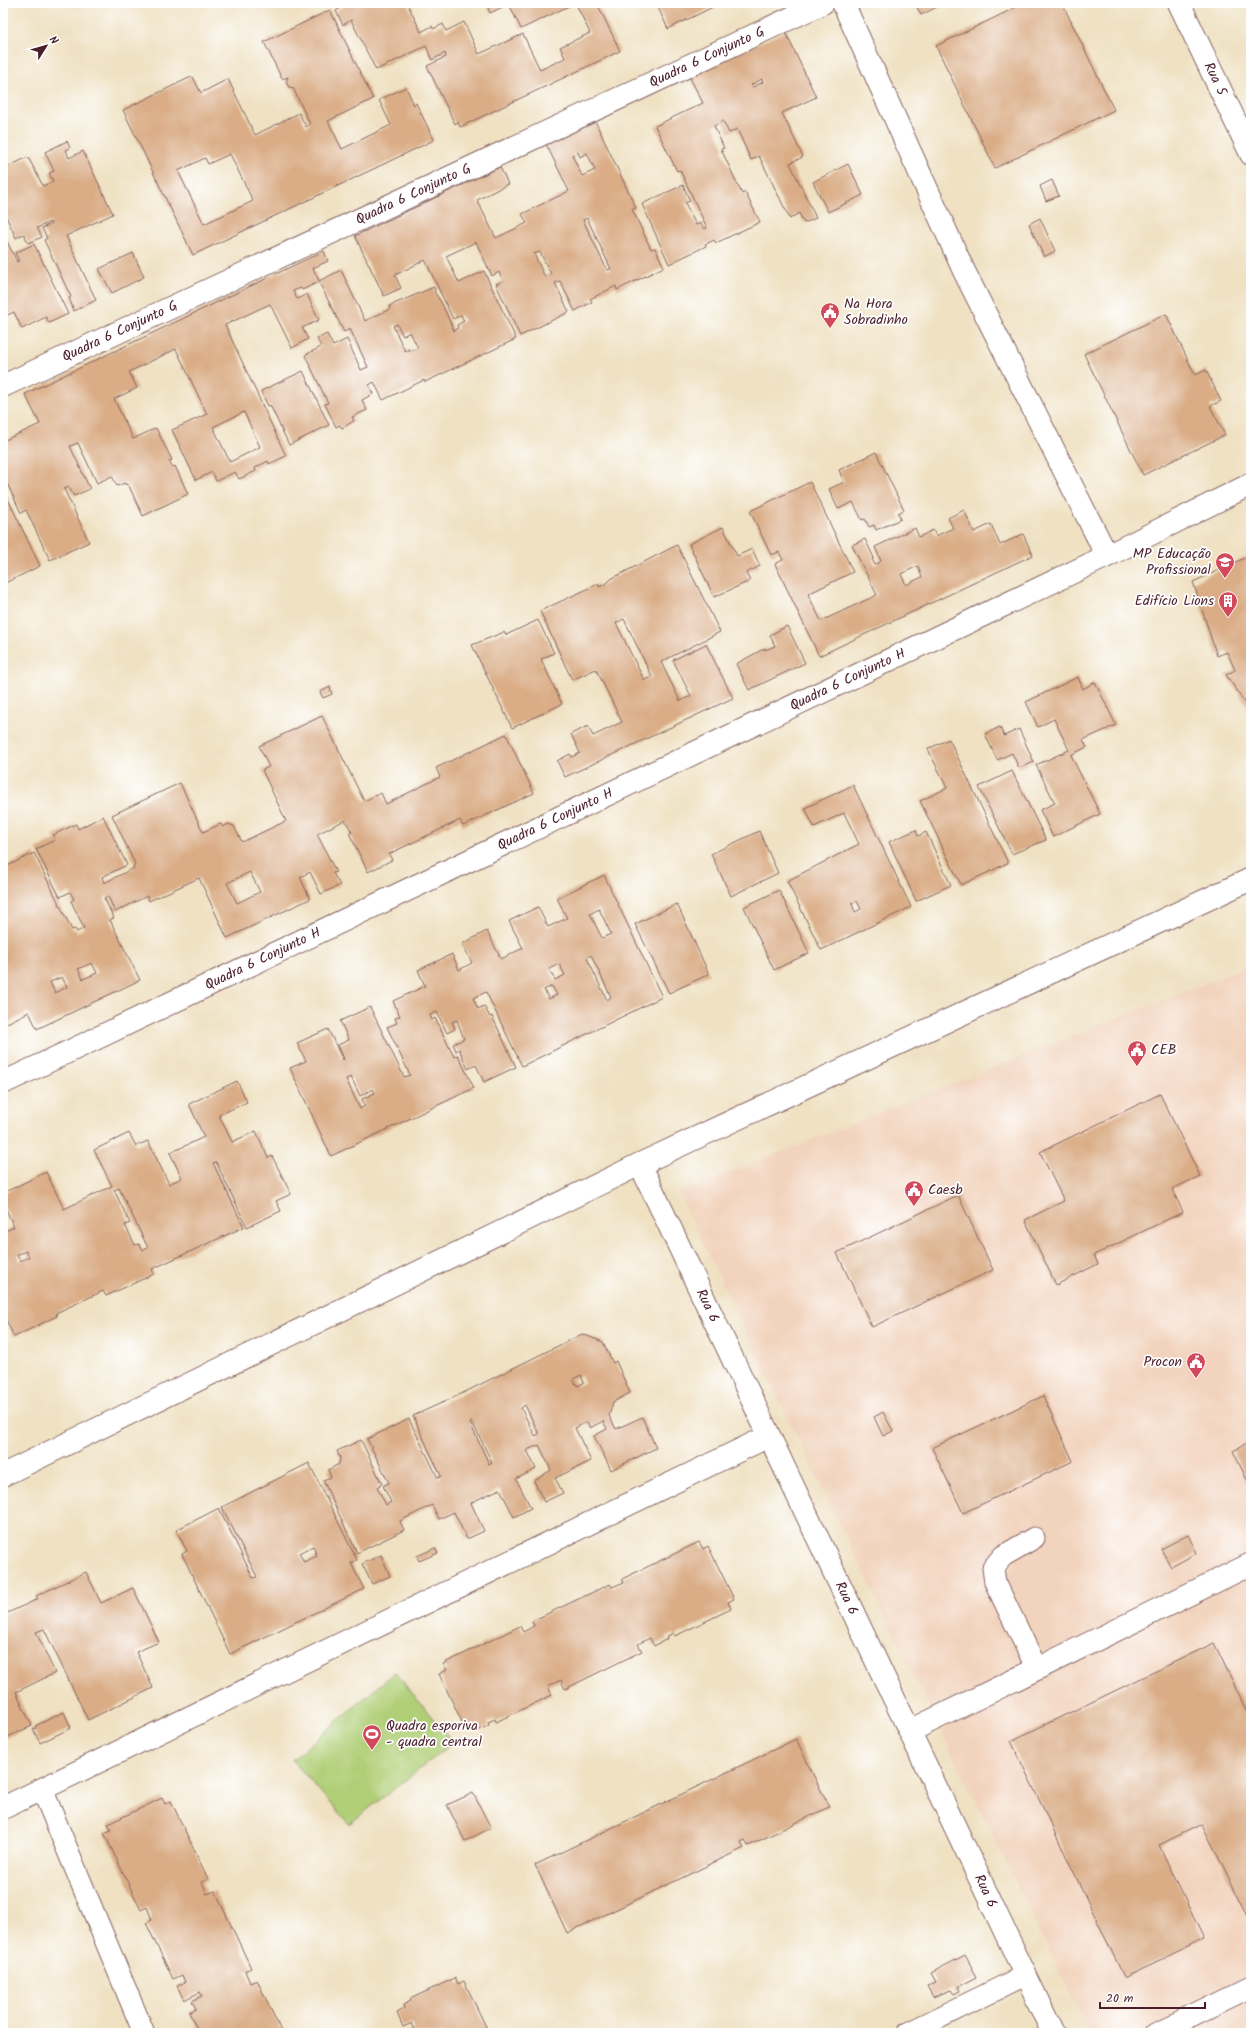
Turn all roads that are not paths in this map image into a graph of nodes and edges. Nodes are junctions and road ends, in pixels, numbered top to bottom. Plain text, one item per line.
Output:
1 (823, 3) edge
2 (843, 3) edge
3 (1178, 3) edge
4 (1251, 154) edge
5 (3, 386) edge
6 (1251, 484) edge
7 (1107, 556) junction
8 (1251, 879) edge
9 (3, 1083) edge
10 (640, 1164) junction
11 (769, 1436) junction
12 (3, 1475) edge
13 (1034, 1538) dead end
14 (1251, 1564) edge
15 (1037, 1669) junction
16 (910, 1732) junction
17 (42, 1789) junction
18 (3, 1808) edge
19 (1026, 1975) junction
20 (1251, 1987) edge
21 (144, 2033) edge
22 (908, 2033) edge
23 (1053, 2033) edge
24 (1157, 2033) edge

1 - 5 street, Quadra 6 Conjunto G
2 - 7 street
3 - 4 street, Rua 5
6 - 7 street, Quadra 6 Conjunto H
7 - 9 street, Quadra 6 Conjunto H
8 - 10 street
10 - 11 street, Rua 6
10 - 12 street
11 - 16 street, Rua 6
11 - 17 street
13 - 15 lane
14 - 15 street
15 - 16 street
16 - 19 street, Rua 6
17 - 18 street
17 - 21 lane
19 - 22 lane
19 - 23 street, Rua 6
20 - 24 street

